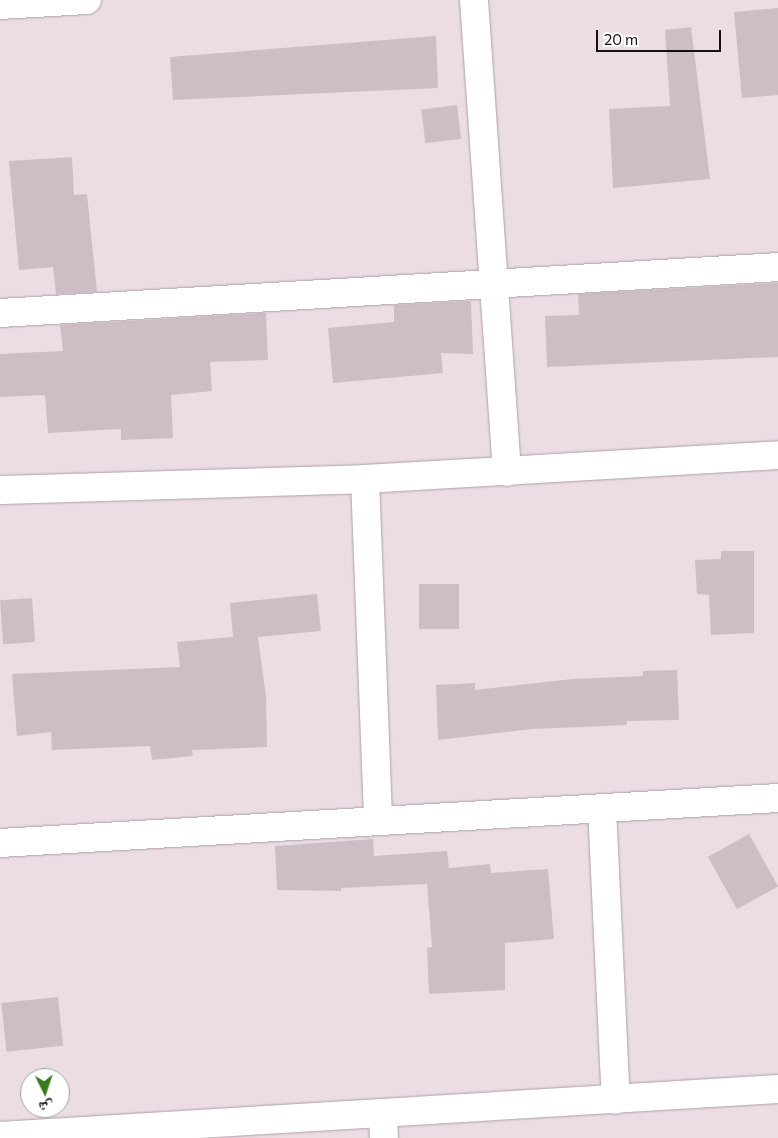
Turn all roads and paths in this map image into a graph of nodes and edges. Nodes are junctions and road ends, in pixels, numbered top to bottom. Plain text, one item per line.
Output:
1 (87, 0) edge
2 (474, 0) edge
3 (0, 5) edge
4 (778, 267) edge
5 (494, 284) junction
6 (0, 313) edge
7 (778, 455) edge
8 (507, 472) junction
9 (365, 479) junction
10 (0, 490) edge
11 (778, 798) edge
12 (602, 808) junction
13 (378, 821) junction
14 (0, 843) edge
15 (778, 1089) edge
16 (616, 1100) junction
17 (383, 1126) edge
18 (0, 1136) edge

1 - 3 street
2 - 5 street
4 - 5 street
5 - 6 street
5 - 8 street
7 - 8 street
8 - 9 street
9 - 10 street
9 - 13 street
11 - 12 street
12 - 13 street
12 - 16 street
13 - 14 street
15 - 16 street
16 - 17 street
17 - 18 street

